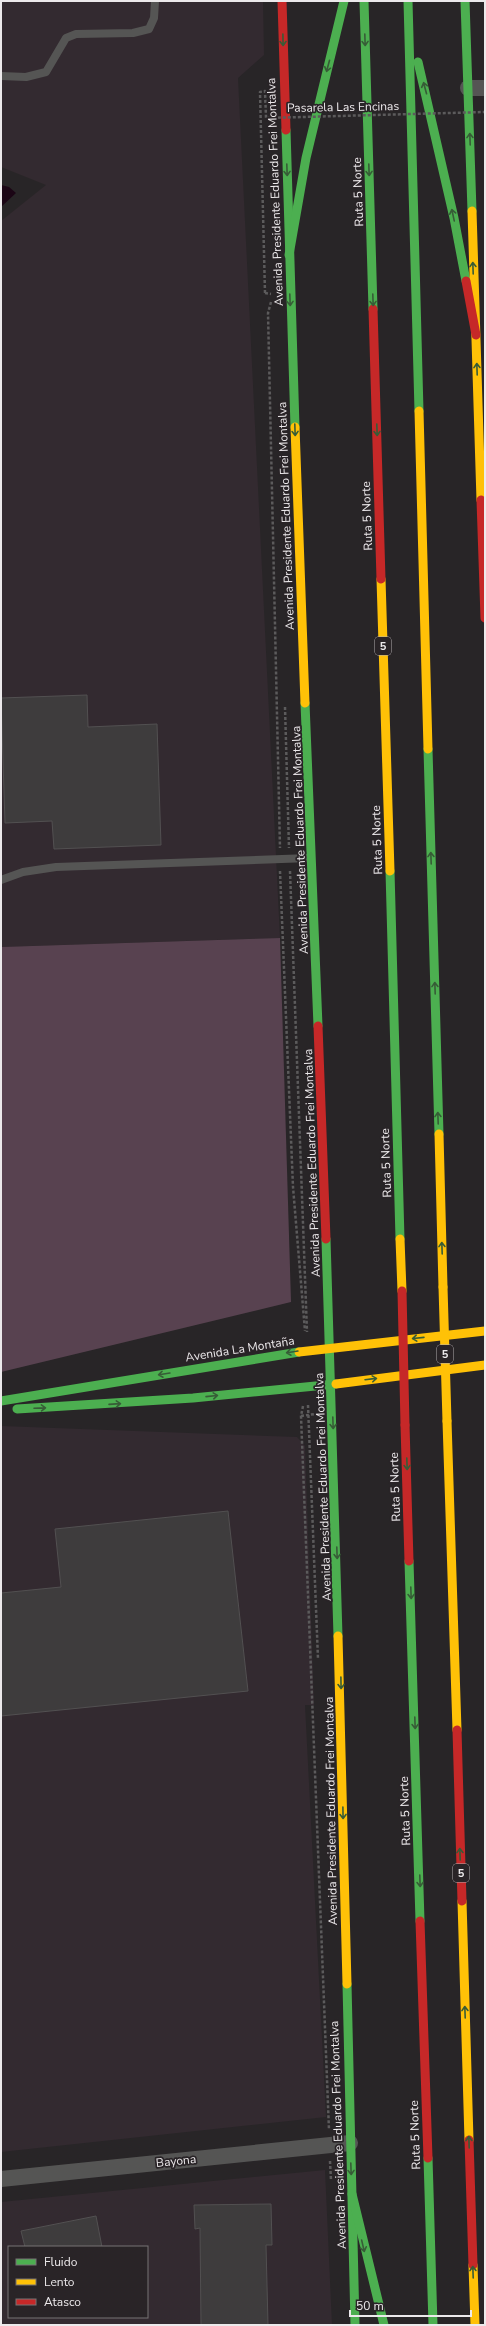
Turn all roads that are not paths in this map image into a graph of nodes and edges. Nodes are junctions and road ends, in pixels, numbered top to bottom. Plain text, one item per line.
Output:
1 (155, 1) edge
2 (282, 1) edge
3 (344, 1) edge
4 (364, 1) edge
5 (408, 1) edge
6 (465, 1) edge
7 (408, 28) junction
8 (1, 76) edge
9 (468, 88) junction
10 (485, 88) edge
11 (289, 255) junction
12 (476, 335) junction
13 (481, 388) edge
14 (485, 618) edge
15 (312, 858) junction
16 (1, 880) edge
17 (485, 1331) edge
18 (330, 1346) junction
19 (485, 1365) edge
20 (332, 1384) junction
21 (1, 1401) edge
22 (1, 1410) edge
23 (350, 2143) junction
24 (1, 2179) edge
25 (352, 2194) junction
26 (355, 2325) edge
27 (384, 2325) edge
28 (433, 2325) edge
29 (475, 2325) edge

1 - 8 lane
2 -> 11 main road, Avenida Presidente Eduardo Frei Montalva
3 -> 11 main road
4 -> 28 main road, Ruta 5 Norte / 5, bridge
5 - 7 main road, 5
6 - 9 main road
12 -> 7 main road
29 -> 7 main road, 5, bridge
9 - 10 street
12 -> 9 main road
11 -> 15 main road, Avenida Presidente Eduardo Frei Montalva
13 -> 12 main road
13 - 14 main road
15 - 16 lane
15 - 18 main road, Avenida Presidente Eduardo Frei Montalva
17 -> 18 main road, Avenida La Montaña
18 - 20 main road, Avenida Presidente Eduardo Frei Montalva
18 -> 21 main road, Avenida La Montaña
20 -> 19 main road
22 -> 20 main road
20 -> 23 main road, Avenida Presidente Eduardo Frei Montalva
23 - 24 street, Bayona
23 -> 25 main road, Avenida Presidente Eduardo Frei Montalva
25 - 26 main road, Avenida Presidente Eduardo Frei Montalva
25 -> 27 main road

